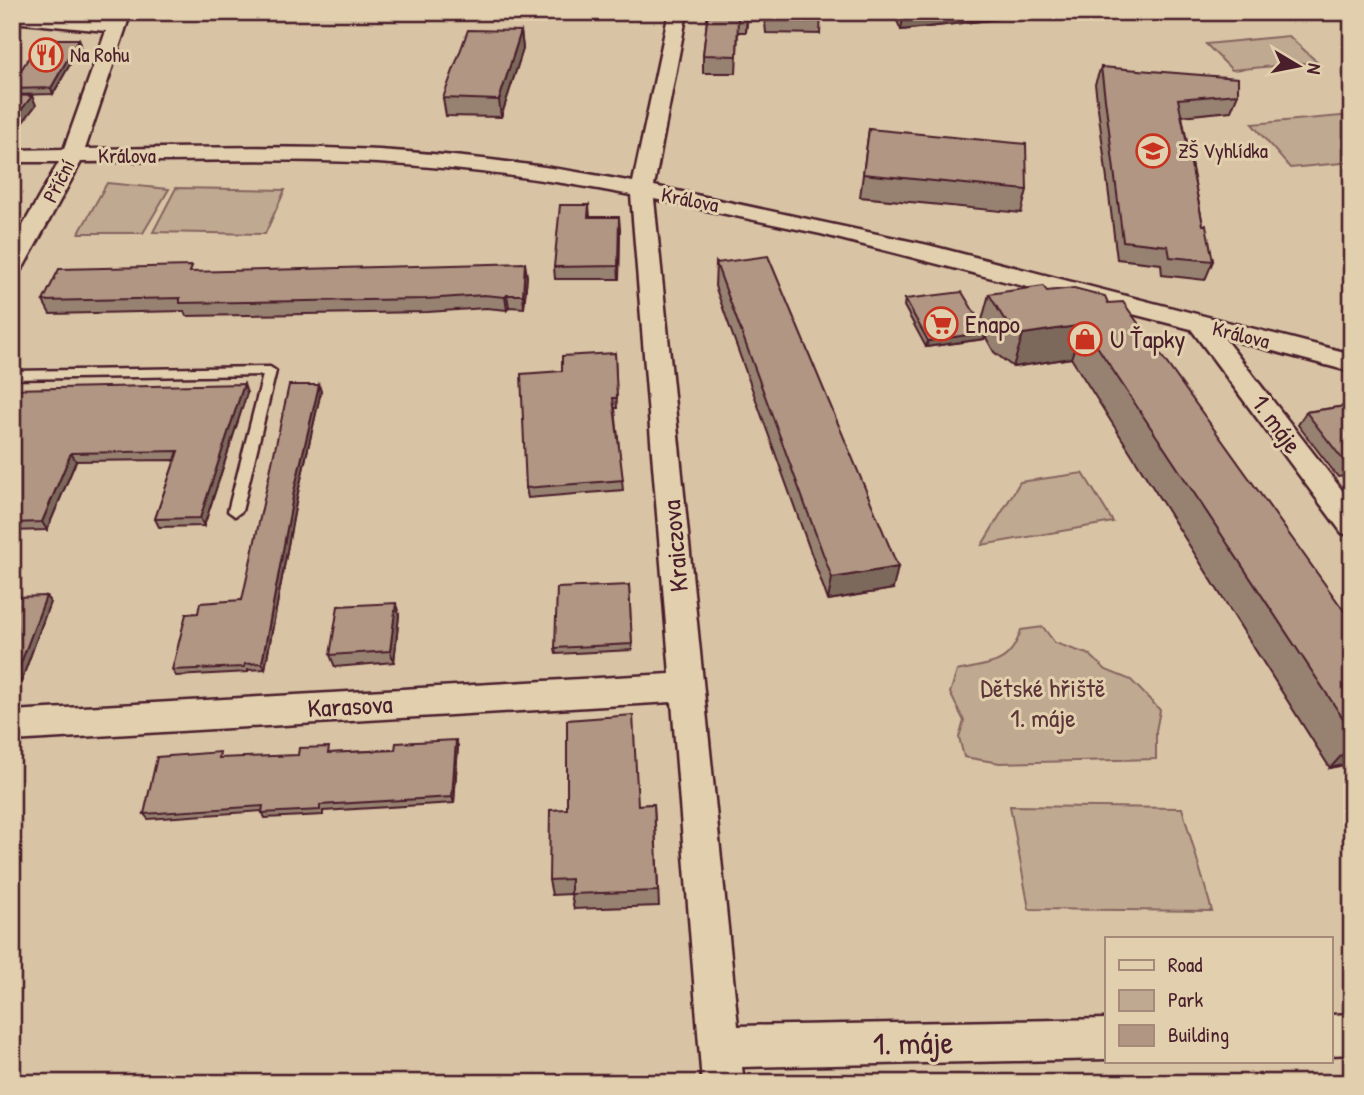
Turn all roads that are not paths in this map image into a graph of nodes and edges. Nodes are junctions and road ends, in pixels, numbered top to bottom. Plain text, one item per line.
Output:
1 (677, 12) edge
2 (12, 16) edge
3 (119, 19) edge
4 (12, 156) edge
5 (72, 156) junction
6 (642, 190) junction
7 (12, 266) edge
8 (1201, 325) junction
9 (1352, 363) edge
10 (12, 375) edge
11 (234, 511) dead end
12 (1352, 525) edge
13 (688, 687) junction
14 (12, 726) edge
15 (1352, 1034) edge
16 (1332, 1035) edge
17 (1105, 1040) edge
18 (722, 1065) edge

1 - 6 street, Kraiczova
2 - 3 street
3 - 5 street, Příční
4 - 5 street, Králova
5 - 6 street, Králova
5 - 7 street, Příční
6 - 8 street, Králova
6 - 13 street, Kraiczova
8 - 9 street, Králova
8 - 12 street, 1. máje
10 - 11 lane
13 - 14 street, Karasova
13 - 18 street, Kraiczova
15 - 16 street
17 - 18 street, 1. máje

